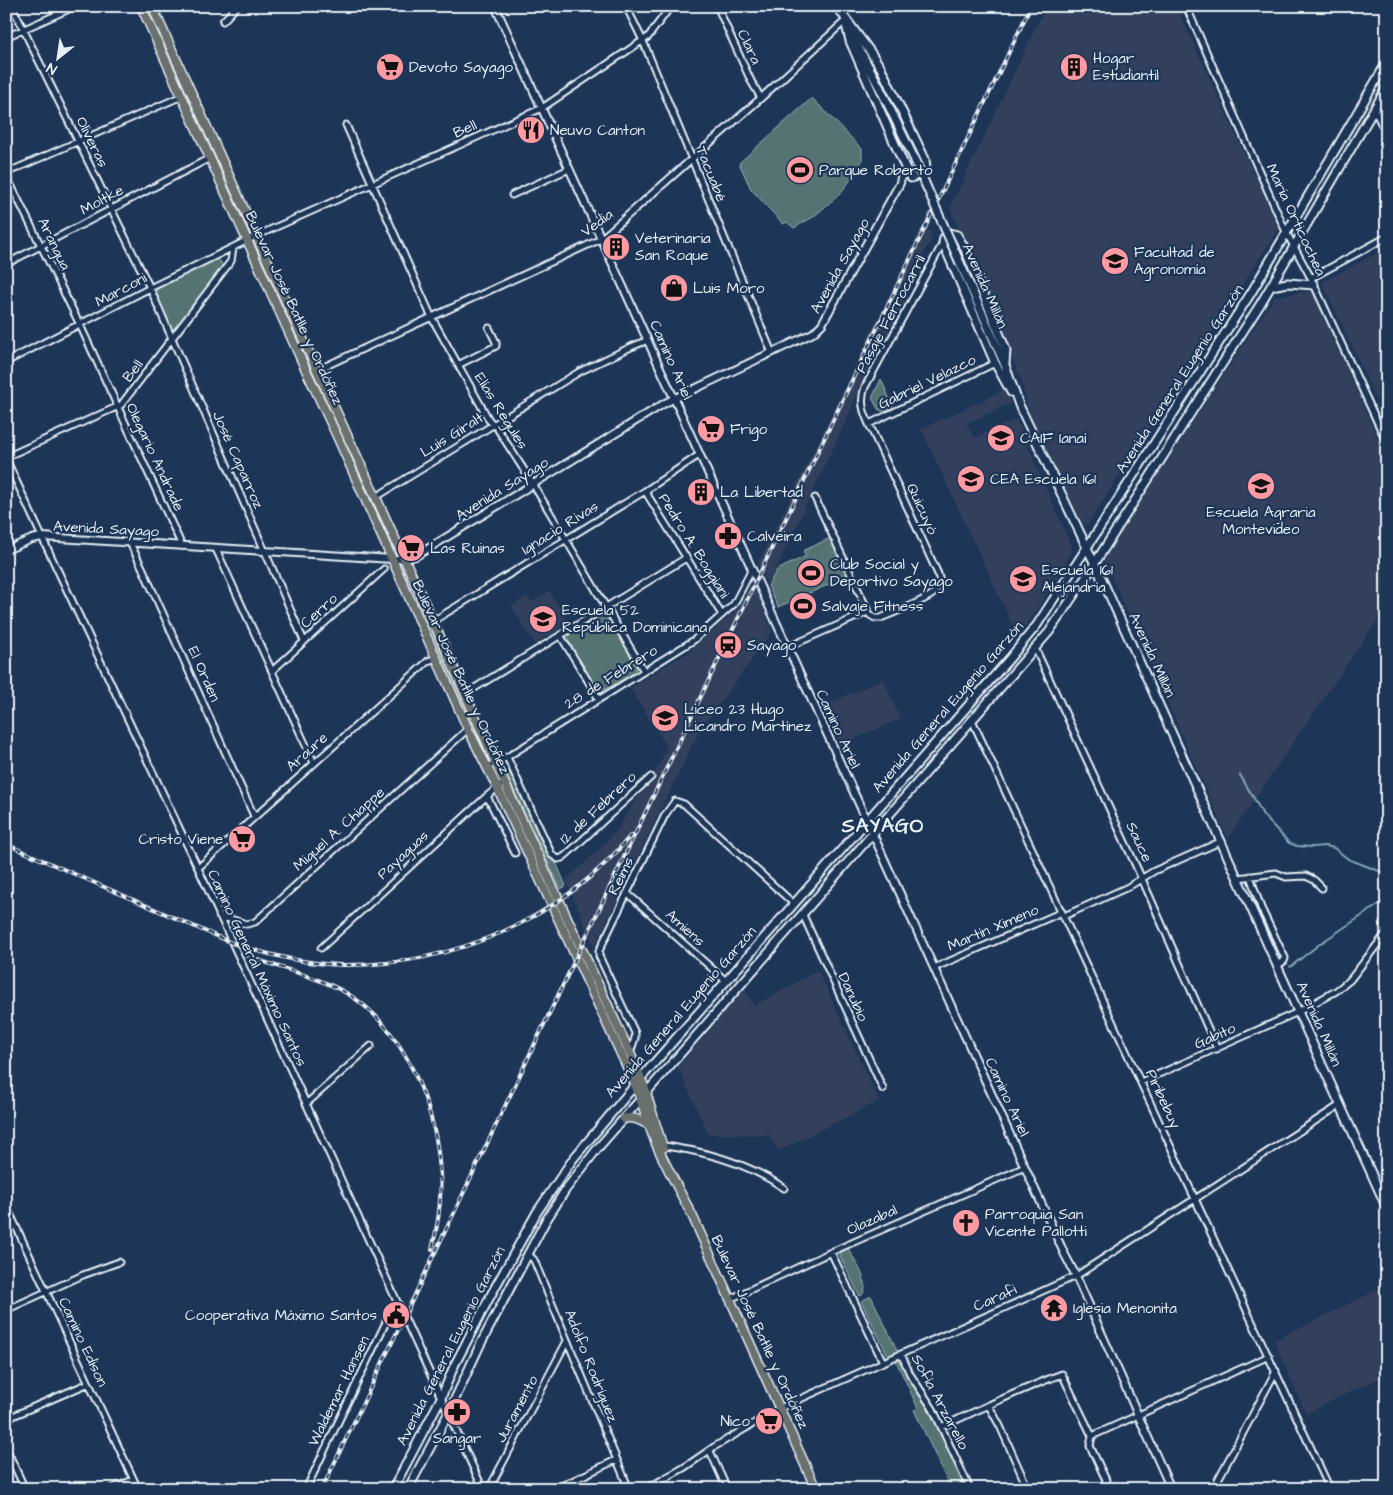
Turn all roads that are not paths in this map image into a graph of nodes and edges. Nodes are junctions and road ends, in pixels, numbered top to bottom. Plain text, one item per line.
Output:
1 (12, 6) edge
2 (76, 6) edge
3 (141, 6) edge
4 (152, 6) edge
5 (237, 6) edge
6 (496, 6) edge
7 (626, 6) edge
8 (671, 6) edge
9 (716, 6) edge
10 (1186, 6) edge
11 (839, 9) edge
12 (223, 21) dead end
13 (845, 23) junction
14 (23, 30) junction
15 (6, 37) edge
16 (643, 41) junction
17 (1387, 62) edge
18 (1387, 87) edge
19 (182, 96) junction
20 (760, 98) junction
21 (542, 108) junction
22 (1374, 109) junction
23 (346, 126) dead end
24 (1387, 135) edge
25 (78, 142) junction
26 (210, 158) junction
27 (692, 159) junction
28 (569, 169) junction
29 (906, 170) junction
30 (6, 174) edge
31 (228, 174) junction
32 (219, 178) junction
33 (911, 178) junction
34 (900, 183) junction
35 (372, 184) junction
36 (512, 195) dead end
37 (110, 209) junction
38 (1286, 232) junction
39 (256, 236) junction
40 (1387, 237) edge
41 (601, 239) junction
42 (247, 241) junction
43 (943, 243) junction
44 (41, 246) junction
45 (1294, 246) junction
46 (233, 248) junction
47 (6, 264) edge
48 (1312, 282) junction
49 (1271, 286) junction
50 (150, 288) junction
51 (432, 318) junction
52 (80, 325) junction
53 (489, 328) dead end
54 (172, 340) junction
55 (648, 340) junction
56 (772, 353) junction
57 (6, 362) edge
58 (995, 363) junction
59 (458, 365) junction
60 (1005, 365) junction
61 (317, 370) junction
62 (862, 396) joint
63 (675, 398) junction
64 (1020, 405) junction
65 (117, 407) junction
66 (493, 424) junction
67 (869, 424) junction
68 (1387, 443) edge
69 (699, 455) junction
70 (6, 458) edge
71 (532, 484) junction
72 (645, 491) junction
73 (376, 497) junction
74 (815, 498) dead end
75 (42, 537) junction
76 (565, 540) junction
77 (130, 543) junction
78 (182, 546) junction
79 (216, 549) junction
80 (1088, 549) junction
81 (6, 550) edge
82 (264, 551) junction
83 (686, 558) junction
84 (392, 559) junction
85 (404, 559) junction
86 (1095, 564) junction
87 (384, 569) dead end
88 (752, 569) junction
89 (606, 607) junction
90 (868, 612) junction
91 (722, 615) junction
92 (433, 621) junction
93 (560, 635) junction
94 (304, 641) junction
95 (788, 648) junction
96 (1035, 648) junction
97 (436, 658) junction
98 (272, 671) junction
99 (644, 671) junction
100 (466, 694) junction
101 (598, 699) junction
102 (972, 720) junction
103 (468, 729) junction
104 (507, 757) junction
105 (314, 763) junction
106 (496, 763) junction
107 (487, 767) junction
108 (651, 776) dead end
109 (501, 785) junction
110 (487, 796) junction
111 (254, 816) junction
112 (867, 821) junction
113 (872, 834) junction
114 (1222, 841) junction
115 (515, 853) dead end
116 (562, 858) joint
117 (198, 868) junction
118 (1250, 876) junction
119 (1238, 878) junction
120 (1142, 879) junction
121 (1322, 888) dead end
122 (627, 893) junction
123 (794, 904) junction
124 (1063, 914) junction
125 (803, 915) junction
126 (219, 916) junction
127 (1387, 932) edge
128 (321, 948) dead end
129 (1277, 966) junction
130 (934, 968) junction
131 (726, 981) junction
132 (1298, 1012) junction
133 (371, 1046) dead end
134 (1216, 1049) junction
135 (630, 1053) junction
136 (638, 1081) junction
137 (1141, 1082) junction
138 (883, 1089) dead end
139 (644, 1096) junction
140 (306, 1104) junction
141 (1340, 1105) junction
142 (624, 1119) junction
143 (649, 1125) junction
144 (662, 1146) junction
145 (1025, 1167) junction
146 (678, 1187) junction
147 (784, 1188) dead end
148 (1195, 1199) junction
149 (6, 1205) edge
150 (1387, 1208) edge
151 (831, 1252) junction
152 (528, 1254) junction
153 (119, 1262) dead end
154 (1076, 1276) junction
155 (46, 1292) junction
156 (730, 1299) junction
157 (6, 1310) edge
158 (401, 1311) junction
159 (568, 1341) junction
160 (901, 1354) junction
161 (1269, 1356) junction
162 (883, 1362) junction
163 (1276, 1371) junction
164 (89, 1383) junction
165 (441, 1398) junction
166 (988, 1406) junction
167 (780, 1408) junction
168 (448, 1414) junction
169 (1138, 1415) junction
170 (6, 1419) edge
171 (941, 1427) junction
172 (1092, 1436) junction
173 (6, 1448) edge
174 (710, 1451) junction
175 (616, 1460) junction
176 (133, 1480) junction
177 (653, 1487) edge
178 (1104, 1488) edge
179 (25, 1489) edge
180 (111, 1489) edge
181 (138, 1489) edge
182 (306, 1489) edge
183 (393, 1489) edge
184 (408, 1489) edge
185 (483, 1489) edge
186 (489, 1489) edge
187 (555, 1489) edge
188 (629, 1489) edge
189 (646, 1489) edge
190 (727, 1489) edge
191 (816, 1489) edge
192 (970, 1489) edge
193 (1028, 1489) edge
194 (1171, 1489) edge
195 (1213, 1489) edge
196 (1330, 1489) edge

1 - 14 street, Oliveras
2 - 14 street
3 - 19 main road, Bulevar José Batlle y Ordóñez
4 - 31 main road, Bulevar José Batlle y Ordóñez
5 - 12 street
6 - 21 street, Camino Ariel
7 - 16 street, Tacuabé
8 - 16 street, Bell
9 - 20 street, Clara
10 - 38 street, María Orticochea
11 - 13 main road, Avenida Millán
11 - 33 main road
13 - 20 street, Vedia
13 - 29 main road
13 - 60 main road, Avenida Millán, bridge
14 - 15 street
14 - 25 street, Oliveras
16 - 21 street, Bell
16 - 27 street, Tacuabé
17 - 38 main road, Avenida General Eugenio Garzón
18 - 22 main road, Avenida General Eugenio Garzón
19 - 25 street
19 - 26 main road, Bulevar José Batlle y Ordóñez
20 - 27 street, Vedia
21 - 28 street, Camino Ariel
21 - 35 street, Bell
22 - 24 street
22 - 45 main road, Avenida General Eugenio Garzón
23 - 35 street, Elías Regules
25 - 30 street
25 - 37 street, Oliveras
26 - 32 main road, Bulevar José Batlle y Ordóñez
26 - 37 street, Moltke
27 - 41 street, Vedia
27 - 56 street, Tacuabé
28 - 36 street
28 - 41 street, Camino Ariel
29 - 33 main road
29 - 34 street, Avenida Sayago
30 - 44 street, Arangua
31 - 32 street
31 - 39 main road, Bulevar José Batlle y Ordóñez
32 - 42 main road, Bulevar José Batlle y Ordóñez
33 - 34 street
34 - 56 street, Avenida Sayago
35 - 39 street, Bell
35 - 51 street, Elías Regules
37 - 44 street, Moltke
37 - 50 street, Oliveras
38 - 45 street, María Orticochea
38 - 80 main road, Avenida General Eugenio Garzón
39 - 42 street, Bell
39 - 61 main road, Bulevar José Batlle y Ordóñez
40 - 48 street
41 - 51 street, Vedia
41 - 55 street, Camino Ariel
42 - 46 street, Marconi
42 - 84 main road, Bulevar José Batlle y Ordóñez
43 - 58 main road
43 - 60 main road
43 - 62 street, Pasaje Ferrocarril
44 - 47 street, Moltke
44 - 52 street, Arangua
45 - 48 street, María Orticochea
45 - 49 main road, Avenida General Eugenio Garzón
46 - 50 street, Marconi
46 - 54 street, Bell
48 - 49 main road
48 - 68 street, María Orticochea
49 - 86 main road, Avenida General Eugenio Garzón
50 - 52 street, Marconi
50 - 54 street, José Caparroz
51 - 59 street, Elías Regules
51 - 61 street, Vedia
52 - 57 street, Marconi
52 - 65 street, Olegario Andrade
53 - 59 street
54 - 65 street, Bell
54 - 82 street, José Caparroz
55 - 63 street, Camino Ariel
55 - 66 street, Luis Giralt
56 - 63 street, Avenida Sayago
58 - 64 main road
58 - 67 street, Gabriel Velazco
59 - 66 street, Elías Regules
60 - 64 main road, Avenida Millán
61 - 73 main road, Bulevar José Batlle y Ordóñez
62 - 67 street, Quicuyó
63 - 69 street, Camino Ariel
63 - 71 street, Avenida Sayago
64 - 80 main road, Avenida Millán
65 - 70 street, Bell
65 - 78 street, Olegario Andrade
66 - 71 street, Elías Regules
66 - 73 street, Luis Giralt
67 - 90 street, Quicuyó
69 - 72 street, Ignacio Rivas
69 - 88 street, Camino Ariel
70 - 75 street, Camino General Máximo Santos
71 - 76 street, Elías Regules
71 - 85 street, Avenida Sayago
72 - 76 street, Ignacio Rivas
72 - 83 street, Pedro A. Boggiani
73 - 85 main road, Bulevar José Batlle y Ordóñez
74 - 90 street
75 - 77 street, Avenida Sayago
75 - 81 street, Avenida Sayago
75 - 117 street, Camino General Máximo Santos
76 - 89 street, Elías Regules
76 - 92 street, Ignacio Rivas
77 - 78 street, Avenida Sayago
77 - 111 street, El Orden
78 - 79 street, Avenida Sayago
79 - 82 street, Avenida Sayago
79 - 98 street
80 - 86 main road, Avenida Millán
80 - 112 main road, Avenida General Eugenio Garzón
82 - 84 street, Avenida Sayago
82 - 94 street, José Caparroz
83 - 89 street
83 - 91 street, Pedro A. Boggiani
84 - 85 street, Avenida Sayago
84 - 97 main road, Bulevar José Batlle y Ordóñez
85 - 92 main road, Bulevar José Batlle y Ordóñez
86 - 96 main road, Avenida General Eugenio Garzón
86 - 114 main road, Avenida Millán
87 - 94 street, Cerro
88 - 91 street, 28 de Febrero
88 - 95 street, Camino Ariel
89 - 93 street
89 - 99 street, Elías Regules
90 - 95 street, Quicuyó
91 - 99 street, 28 de Febrero
92 - 100 main road, Bulevar José Batlle y Ordóñez
93 - 100 street
93 - 101 street
94 - 98 street, Cerro
95 - 112 street, Camino Ariel
96 - 102 main road, Avenida General Eugenio Garzón
96 - 120 street, Sauce
97 - 103 main road, Bulevar José Batlle y Ordóñez
97 - 105 street, Araure
98 - 105 street
99 - 101 street, 28 de Febrero
100 - 106 main road, Bulevar José Batlle y Ordóñez
101 - 104 street, 28 de Febrero
102 - 113 main road, Avenida General Eugenio Garzón
102 - 124 street, Piribebuy
103 - 107 main road, Bulevar José Batlle y Ordóñez
103 - 126 street, Miguel A. Chiappe
104 - 106 street, 28 de Febrero
104 - 116 street, Bulevar José Batlle y Ordóñez
105 - 111 street, Araure
106 - 107 street, 28 de Febrero
106 - 109 main road, Bulevar José Batlle y Ordóñez
107 - 109 main road, Bulevar José Batlle y Ordóñez
108 - 116 street, 12 de Febrero
109 - 110 street, Payaguas
109 - 135 main road, Bulevar José Batlle y Ordóñez
109 - 136 main road, Bulevar José Batlle y Ordóñez
110 - 115 street, Bulevar José Batlle y Ordóñez
110 - 128 street, Payaguas
111 - 117 street, Araure
112 - 113 street, Camino Ariel
112 - 123 main road, Avenida General Eugenio Garzón
113 - 125 main road, Avenida General Eugenio Garzón
113 - 130 street, Camino Ariel
114 - 119 main road, Avenida Millán
114 - 120 street, Martín Ximeno
117 - 126 street, Camino General Máximo Santos
118 - 119 street
118 - 121 street
118 - 129 street
119 - 129 main road, Avenida Millán
120 - 124 street, Martín Ximeno
120 - 134 street, Sauce
122 - 123 street, Reims
122 - 131 street, Amiens
122 - 135 street, Reims
123 - 131 main road, Avenida General Eugenio Garzón
124 - 130 street, Martín Ximeno
124 - 137 street, Piribebuy
125 - 138 street, Danubio
125 - 139 main road, Avenida General Eugenio Garzón
126 - 140 street, Camino General Máximo Santos
127 - 132 street, Gabito
129 - 132 main road, Avenida Millán
130 - 145 street, Camino Ariel
131 - 136 main road, Avenida General Eugenio Garzón
132 - 134 street, Gabito
132 - 141 main road, Avenida Millán
133 - 140 street
134 - 137 street, Gabito
135 - 136 main road, Bulevar José Batlle y Ordóñez
136 - 139 main road, Bulevar José Batlle y Ordóñez
136 - 165 main road, Avenida General Eugenio Garzón
137 - 148 street, Piribebuy
139 - 142 main road, Avenida General Eugenio Garzón
139 - 143 main road, Bulevar José Batlle y Ordóñez
139 - 144 main road, Bulevar José Batlle y Ordóñez
140 - 158 street, Camino General Máximo Santos
141 - 148 street, Carafi
141 - 150 main road, Avenida Millán
142 - 143 main road
142 - 152 main road, Avenida General Eugenio Garzón
143 - 146 main road, Bulevar José Batlle y Ordóñez
144 - 146 main road, Bulevar José Batlle y Ordóñez
144 - 147 street
145 - 151 street, Olazabal
145 - 154 street, Camino Ariel
146 - 156 main road, Bulevar José Batlle y Ordóñez
148 - 154 street, Carafi
148 - 161 street, Piribebuy
149 - 155 street, Camino Edison
151 - 156 street, Olazabal
151 - 162 street
152 - 159 street, Adolfo Rodríguez
152 - 168 main road, Avenida General Eugenio Garzón
153 - 155 street
154 - 160 street, Carafi
154 - 169 street, Camino Ariel
155 - 157 street
155 - 164 street, Camino Edison
156 - 167 main road, Bulevar José Batlle y Ordóñez
158 - 165 street, Camino General Máximo Santos
158 - 182 street, Waldemar Hansen
159 - 175 street, Adolfo Rodríguez
159 - 186 street, Juramento
160 - 162 street, Carafi
160 - 171 street, Sofía Arzarello
161 - 163 street, Piribebuy
161 - 169 street
162 - 167 street, Carafi
163 - 195 street
163 - 196 street, Piribebuy
164 - 170 street
164 - 176 street, Camino Edison
165 - 168 street, Camino General Máximo Santos
165 - 183 main road, Avenida General Eugenio Garzón
166 - 171 street
166 - 172 street
166 - 193 street
167 - 174 street, Carafi
167 - 191 main road, Bulevar José Batlle y Ordóñez
168 - 184 main road, Avenida General Eugenio Garzón
168 - 185 street, Camino General Máximo Santos
169 - 172 street
169 - 194 street, Camino Ariel
171 - 192 street, Sofía Arzarello
172 - 178 street
173 - 179 street
174 - 177 street, Carafi
174 - 190 street
175 - 187 street
175 - 188 street, Adolfo Rodríguez
176 - 180 street
176 - 181 street, Camino Edison
177 - 189 street, Carafi

